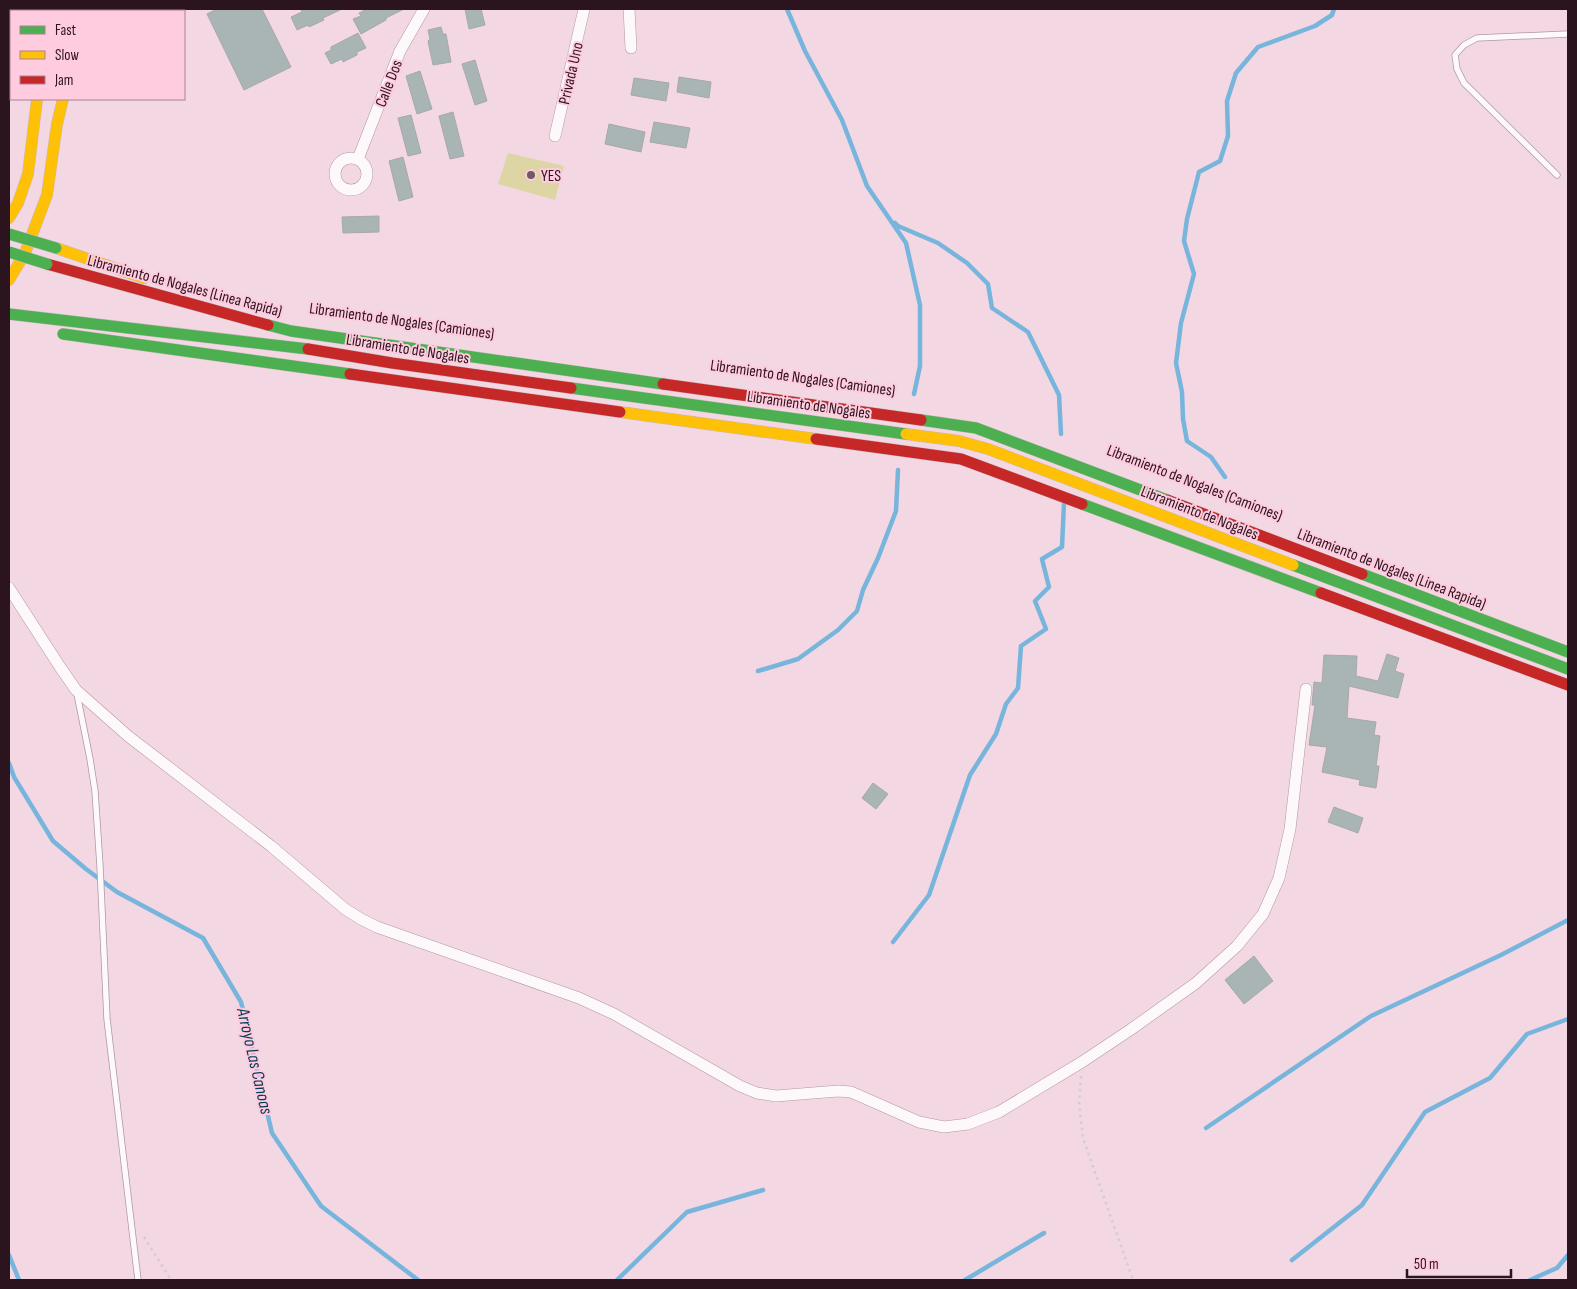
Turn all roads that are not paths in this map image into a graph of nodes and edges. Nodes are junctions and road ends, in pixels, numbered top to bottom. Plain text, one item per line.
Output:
1 (424, 9) edge
2 (584, 9) edge
3 (629, 9) edge
4 (1568, 34) edge
5 (632, 48) dead end
6 (37, 100) edge
7 (63, 100) edge
8 (555, 136) dead end
9 (358, 160) dead end
10 (1557, 175) dead end
11 (39, 215) junction
12 (9, 218) edge
13 (9, 234) edge
14 (9, 251) edge
15 (9, 280) edge
16 (9, 314) edge
17 (48, 332) dead end
18 (1365, 563) dead end
19 (9, 588) edge
20 (1568, 652) edge
21 (1568, 669) edge
22 (1568, 685) edge
23 (1306, 689) dead end
24 (76, 690) junction
25 (138, 1280) edge

1 - 9 street, Calle Dos
2 - 8 street, Privada Uno
3 - 5 street
4 - 10 lane
6 - 12 main road
7 - 11 main road
11 - 14 street
11 - 15 main road
13 - 18 main road, Libramiento de Nogales (Camiones), bridge
14 - 20 main road, Libramiento de Nogales (Linea Rapida), bridge
16 - 21 main road, Libramiento de Nogales
17 - 22 main road, Libramiento de Nogales
19 - 24 street
23 - 24 street
24 - 25 lane

